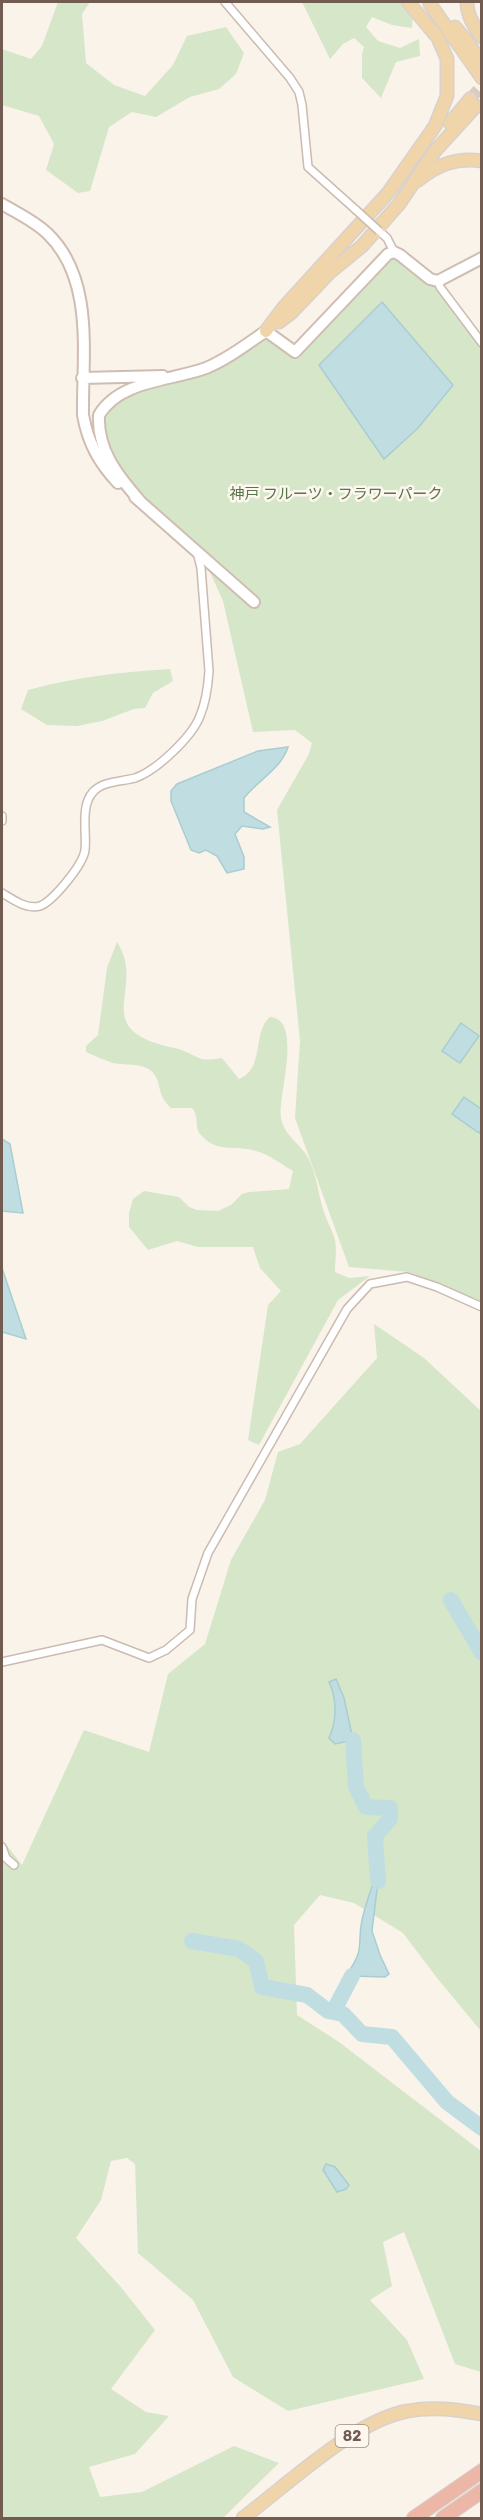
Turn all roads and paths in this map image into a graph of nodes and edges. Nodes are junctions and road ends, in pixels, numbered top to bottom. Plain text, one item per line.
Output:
1 (225, 2) edge
2 (408, 2) edge
3 (467, 2) edge
4 (429, 3) edge
5 (453, 37) junction
6 (482, 37) edge
7 (466, 40) junction
8 (482, 55) edge
9 (482, 63) edge
10 (482, 78) edge
11 (482, 91) edge
12 (482, 161) edge
13 (403, 173) junction
14 (409, 187) junction
15 (2, 204) edge
16 (394, 252) junction
17 (482, 258) edge
18 (325, 270) junction
19 (438, 281) junction
20 (266, 332) junction
21 (482, 343) edge
22 (170, 376) junction
23 (82, 378) junction
24 (140, 501) junction
25 (197, 552) junction
26 (254, 602) dead end
27 (2, 816) edge
28 (2, 821) edge
29 (2, 893) edge
30 (482, 1307) edge
31 (2, 1662) edge
32 (2, 1847) edge
33 (14, 1865) dead end
34 (482, 2414) edge
35 (482, 2472) edge
36 (482, 2491) edge
37 (243, 2518) edge
38 (414, 2518) edge
39 (443, 2518) edge

1 - 16 street, bridge
2 - 13 main road
3 - 6 main road
4 - 5 main road
4 - 7 main road
5 - 10 main road
5 - 11 main road
7 - 8 main road
7 - 9 main road
12 - 14 main road
13 - 14 main road
13 - 18 main road
14 - 18 main road
15 - 23 street
16 - 19 street
16 - 20 street
17 - 19 street
18 - 20 main road
19 - 21 street
20 - 22 street
22 - 23 street
22 - 24 street
23 - 24 street
24 - 25 street
25 - 26 street
25 - 29 street
27 - 28 street
30 - 31 street
32 - 33 street
34 - 37 main road, 82
35 - 38 highway
36 - 39 highway

